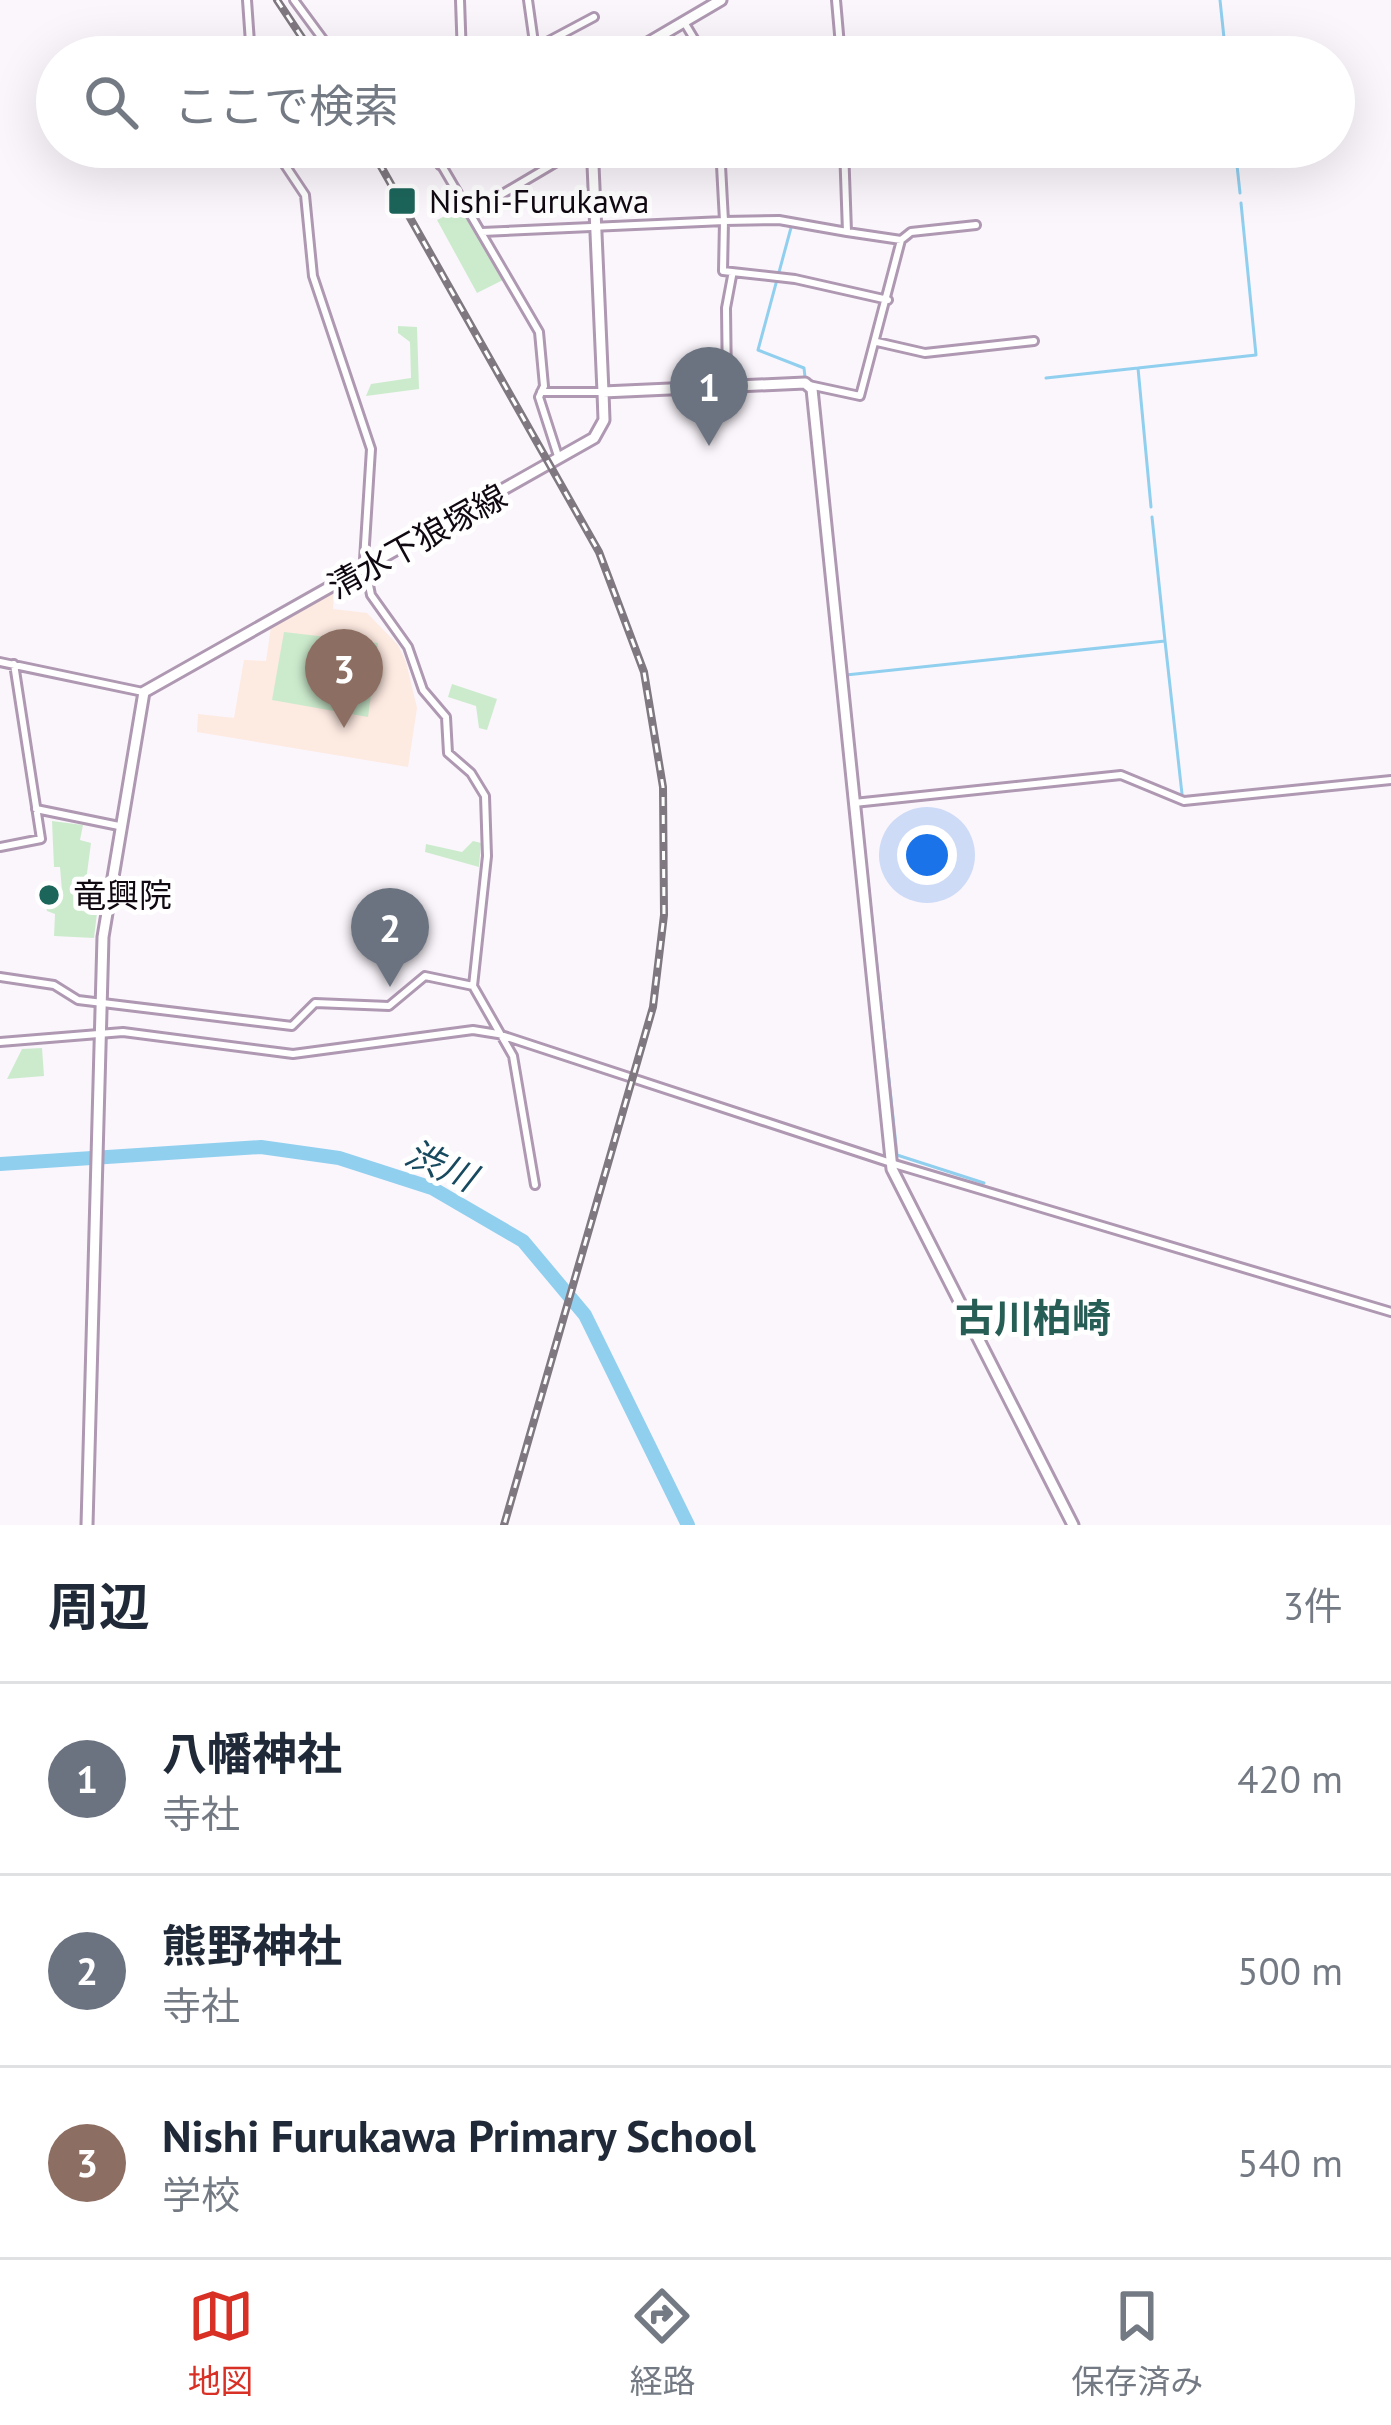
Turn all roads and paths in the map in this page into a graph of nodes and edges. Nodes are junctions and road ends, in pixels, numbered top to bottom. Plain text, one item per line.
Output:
1 (247, 0) edge
2 (295, 0) edge
3 (460, 0) edge
4 (528, 0) edge
5 (721, 0) edge
6 (836, 0) edge
7 (594, 17) dead end
8 (684, 22) junction
9 (250, 36) edge
10 (320, 36) edge
11 (461, 36) edge
12 (532, 36) edge
13 (560, 36) edge
14 (660, 36) edge
15 (692, 36) edge
16 (839, 36) edge
17 (287, 168) edge
18 (444, 168) edge
19 (548, 168) edge
20 (593, 168) edge
21 (721, 168) edge
22 (845, 168) edge
23 (470, 213) junction
24 (724, 221) junction
25 (976, 225) dead end
26 (596, 227) junction
27 (482, 232) junction
28 (847, 232) junction
29 (901, 240) junction
30 (733, 275) junction
31 (888, 300) junction
32 (1034, 341) dead end
33 (877, 342) junction
34 (809, 385) junction
35 (727, 386) junction
36 (542, 392) junction
37 (603, 392) junction
38 (560, 460) junction
39 (365, 569) junction
40 (0, 662) edge
41 (14, 664) junction
42 (144, 692) junction
43 (1391, 780) edge
44 (854, 803) junction
45 (36, 809) junction
46 (119, 826) junction
47 (0, 847) edge
48 (0, 977) edge
49 (473, 986) junction
50 (102, 1001) junction
51 (100, 1033) junction
52 (497, 1034) junction
53 (0, 1042) edge
54 (891, 1163) junction
55 (535, 1185) dead end
56 (1391, 1312) edge
57 (86, 1525) edge
58 (1073, 1525) edge

1 - 9 street
2 - 10 street
3 - 11 street
4 - 12 street
5 - 8 main road
6 - 16 street
7 - 13 street
8 - 14 main road
8 - 15 street
17 - 39 street
18 - 23 street
19 - 23 street
20 - 26 main road, 清水下狼塚線
21 - 24 street
22 - 28 street
23 - 27 street
24 - 26 street
24 - 28 street
24 - 30 street
25 - 29 street
26 - 27 street
26 - 37 main road, 清水下狼塚線
27 - 36 street
28 - 29 street
29 - 31 street
30 - 31 street
30 - 35 street
31 - 33 street
32 - 33 street
33 - 34 street
34 - 35 main road
34 - 44 main road
35 - 37 main road
36 - 37 street
36 - 38 street
37 - 38 main road, 清水下狼塚線
38 - 39 main road, 清水下狼塚線
39 - 42 main road, 清水下狼塚線
39 - 49 street
40 - 41 street
41 - 42 street
41 - 45 street
42 - 46 main road
43 - 44 street
44 - 54 main road
45 - 46 street
45 - 47 street
46 - 50 main road
48 - 50 street
49 - 50 street
49 - 52 street
50 - 51 main road
51 - 52 street
51 - 53 street
51 - 57 main road
52 - 54 street
52 - 55 street
54 - 56 street
54 - 58 main road

